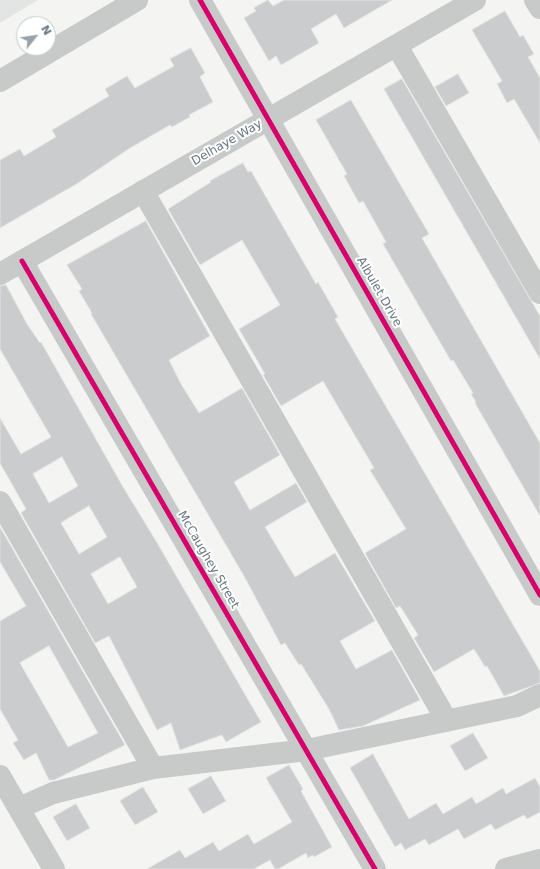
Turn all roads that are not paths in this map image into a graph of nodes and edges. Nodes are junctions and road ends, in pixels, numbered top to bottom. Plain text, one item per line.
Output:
1 (136, 0) edge
2 (200, 0) edge
3 (475, 0) edge
4 (535, 0) edge
5 (540, 8) edge
6 (397, 46) junction
7 (0, 81) edge
8 (269, 119) junction
9 (143, 191) junction
10 (22, 261) junction
11 (0, 274) edge
12 (540, 293) edge
13 (0, 502) edge
14 (540, 595) edge
15 (540, 695) edge
16 (447, 721) junction
17 (307, 750) junction
18 (153, 768) junction
19 (0, 776) edge
20 (19, 808) junction
21 (540, 860) edge
22 (54, 869) edge
23 (375, 869) edge
24 (506, 869) edge

1 - 7 street
2 - 8 street, Albulet Drive
3 - 6 street, Delhaye Way
4 - 5 street
6 - 8 street, Delhaye Way
6 - 12 street
8 - 9 street, Delhaye Way
8 - 14 street, Albulet Drive
9 - 10 street, Delhaye Way
9 - 16 street
10 - 11 street, Delhaye Way
10 - 17 street, McCaughey Street
13 - 18 street
15 - 16 street
16 - 17 street
17 - 18 street
17 - 23 street, McCaughey Street
18 - 20 street
19 - 20 street
20 - 22 street
21 - 24 street

